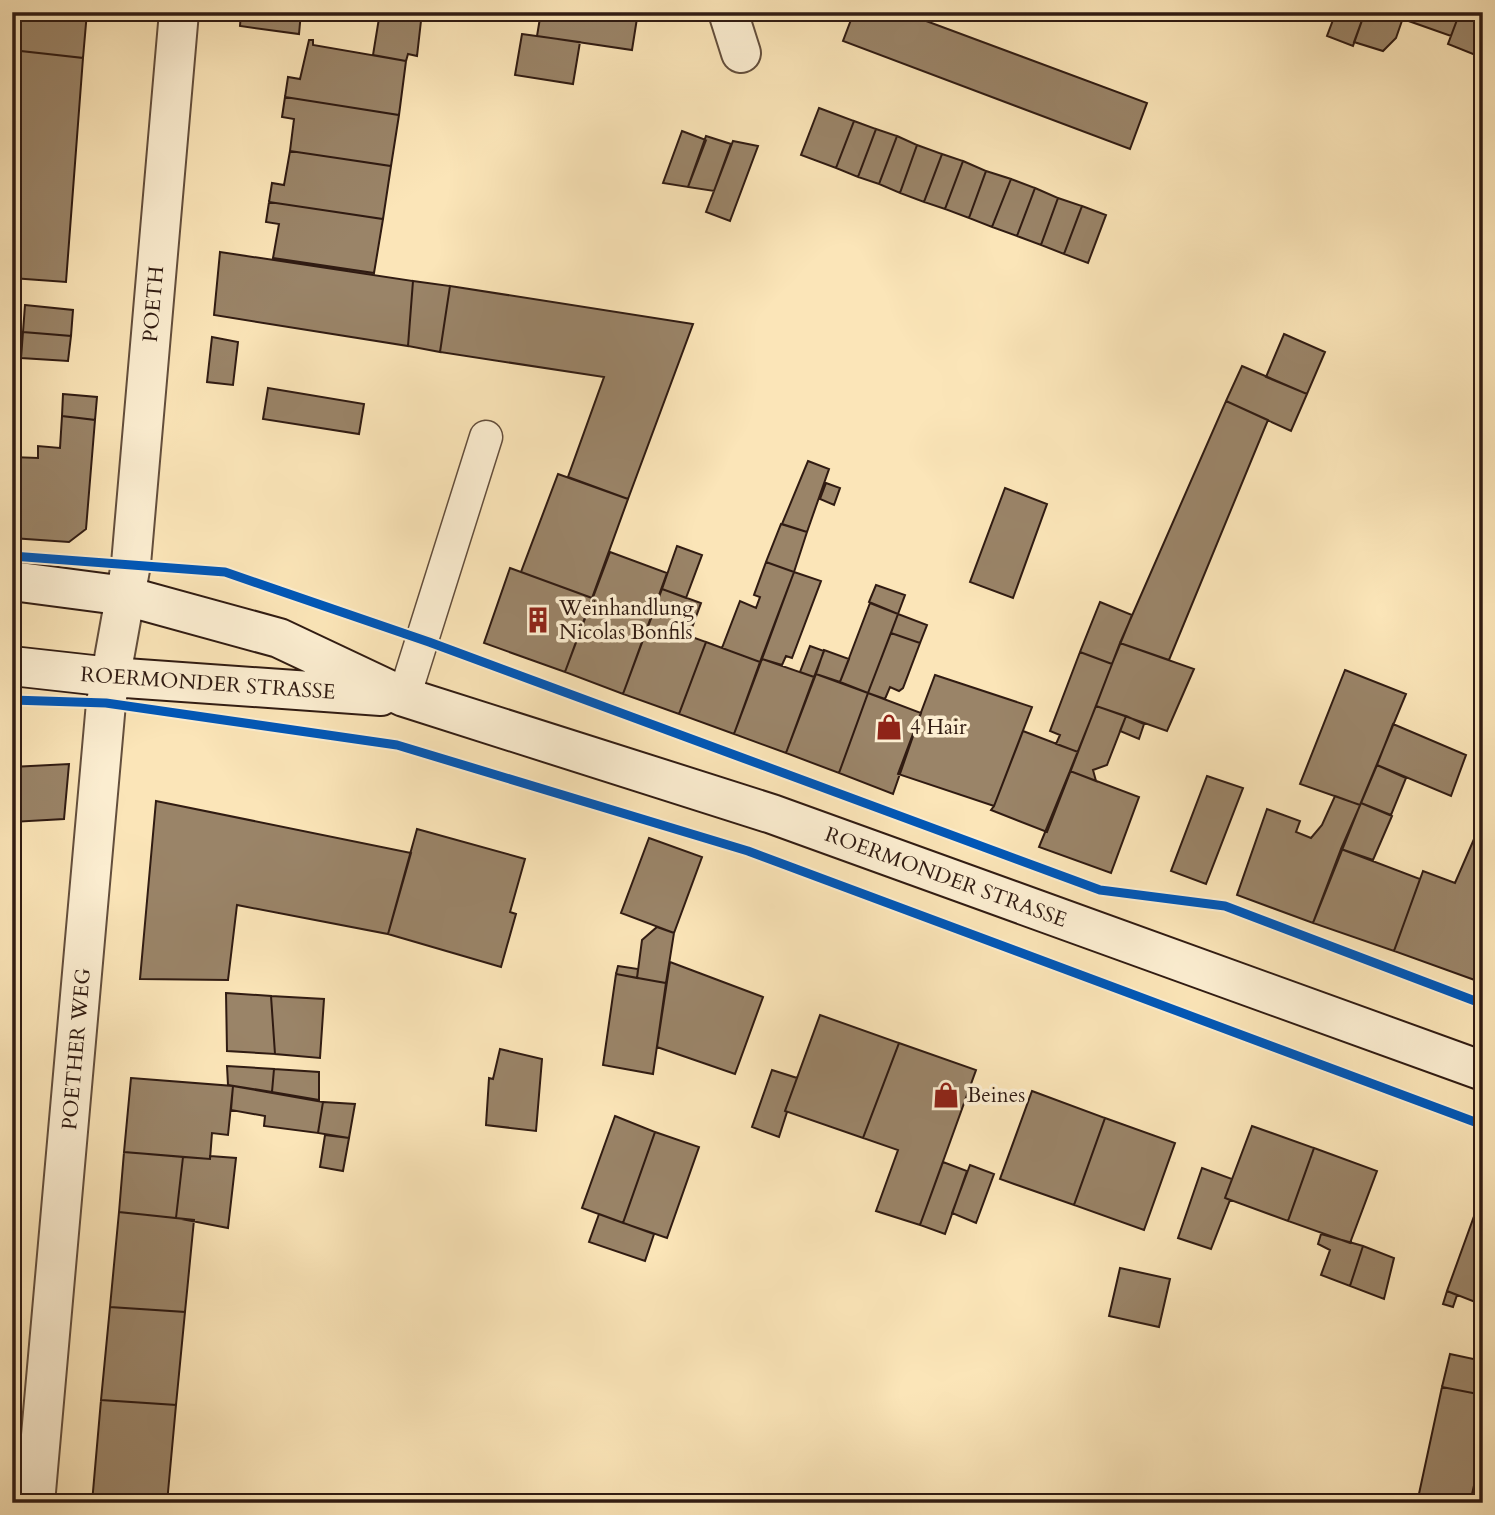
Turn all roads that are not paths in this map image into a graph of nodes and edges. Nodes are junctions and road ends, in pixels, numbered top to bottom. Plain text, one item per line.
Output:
1 (179, 12) edge
2 (728, 12) edge
3 (741, 53) dead end
4 (486, 437) dead end
5 (12, 581) edge
6 (126, 596) junction
7 (12, 666) edge
8 (111, 677) junction
9 (404, 697) junction
10 (1483, 1071) edge
11 (35, 1503) edge

1 - 6 main road, POETH
2 - 3 main road
4 - 9 lane
5 - 6 main road, ROERMONDER STRASSE
6 - 8 main road, POETHER WEG
6 - 9 main road, ROERMONDER STRASSE
7 - 8 main road, ROERMONDER STRASSE
8 - 9 main road, ROERMONDER STRASSE
8 - 11 main road, POETHER WEG
9 - 10 main road, ROERMONDER STRASSE

